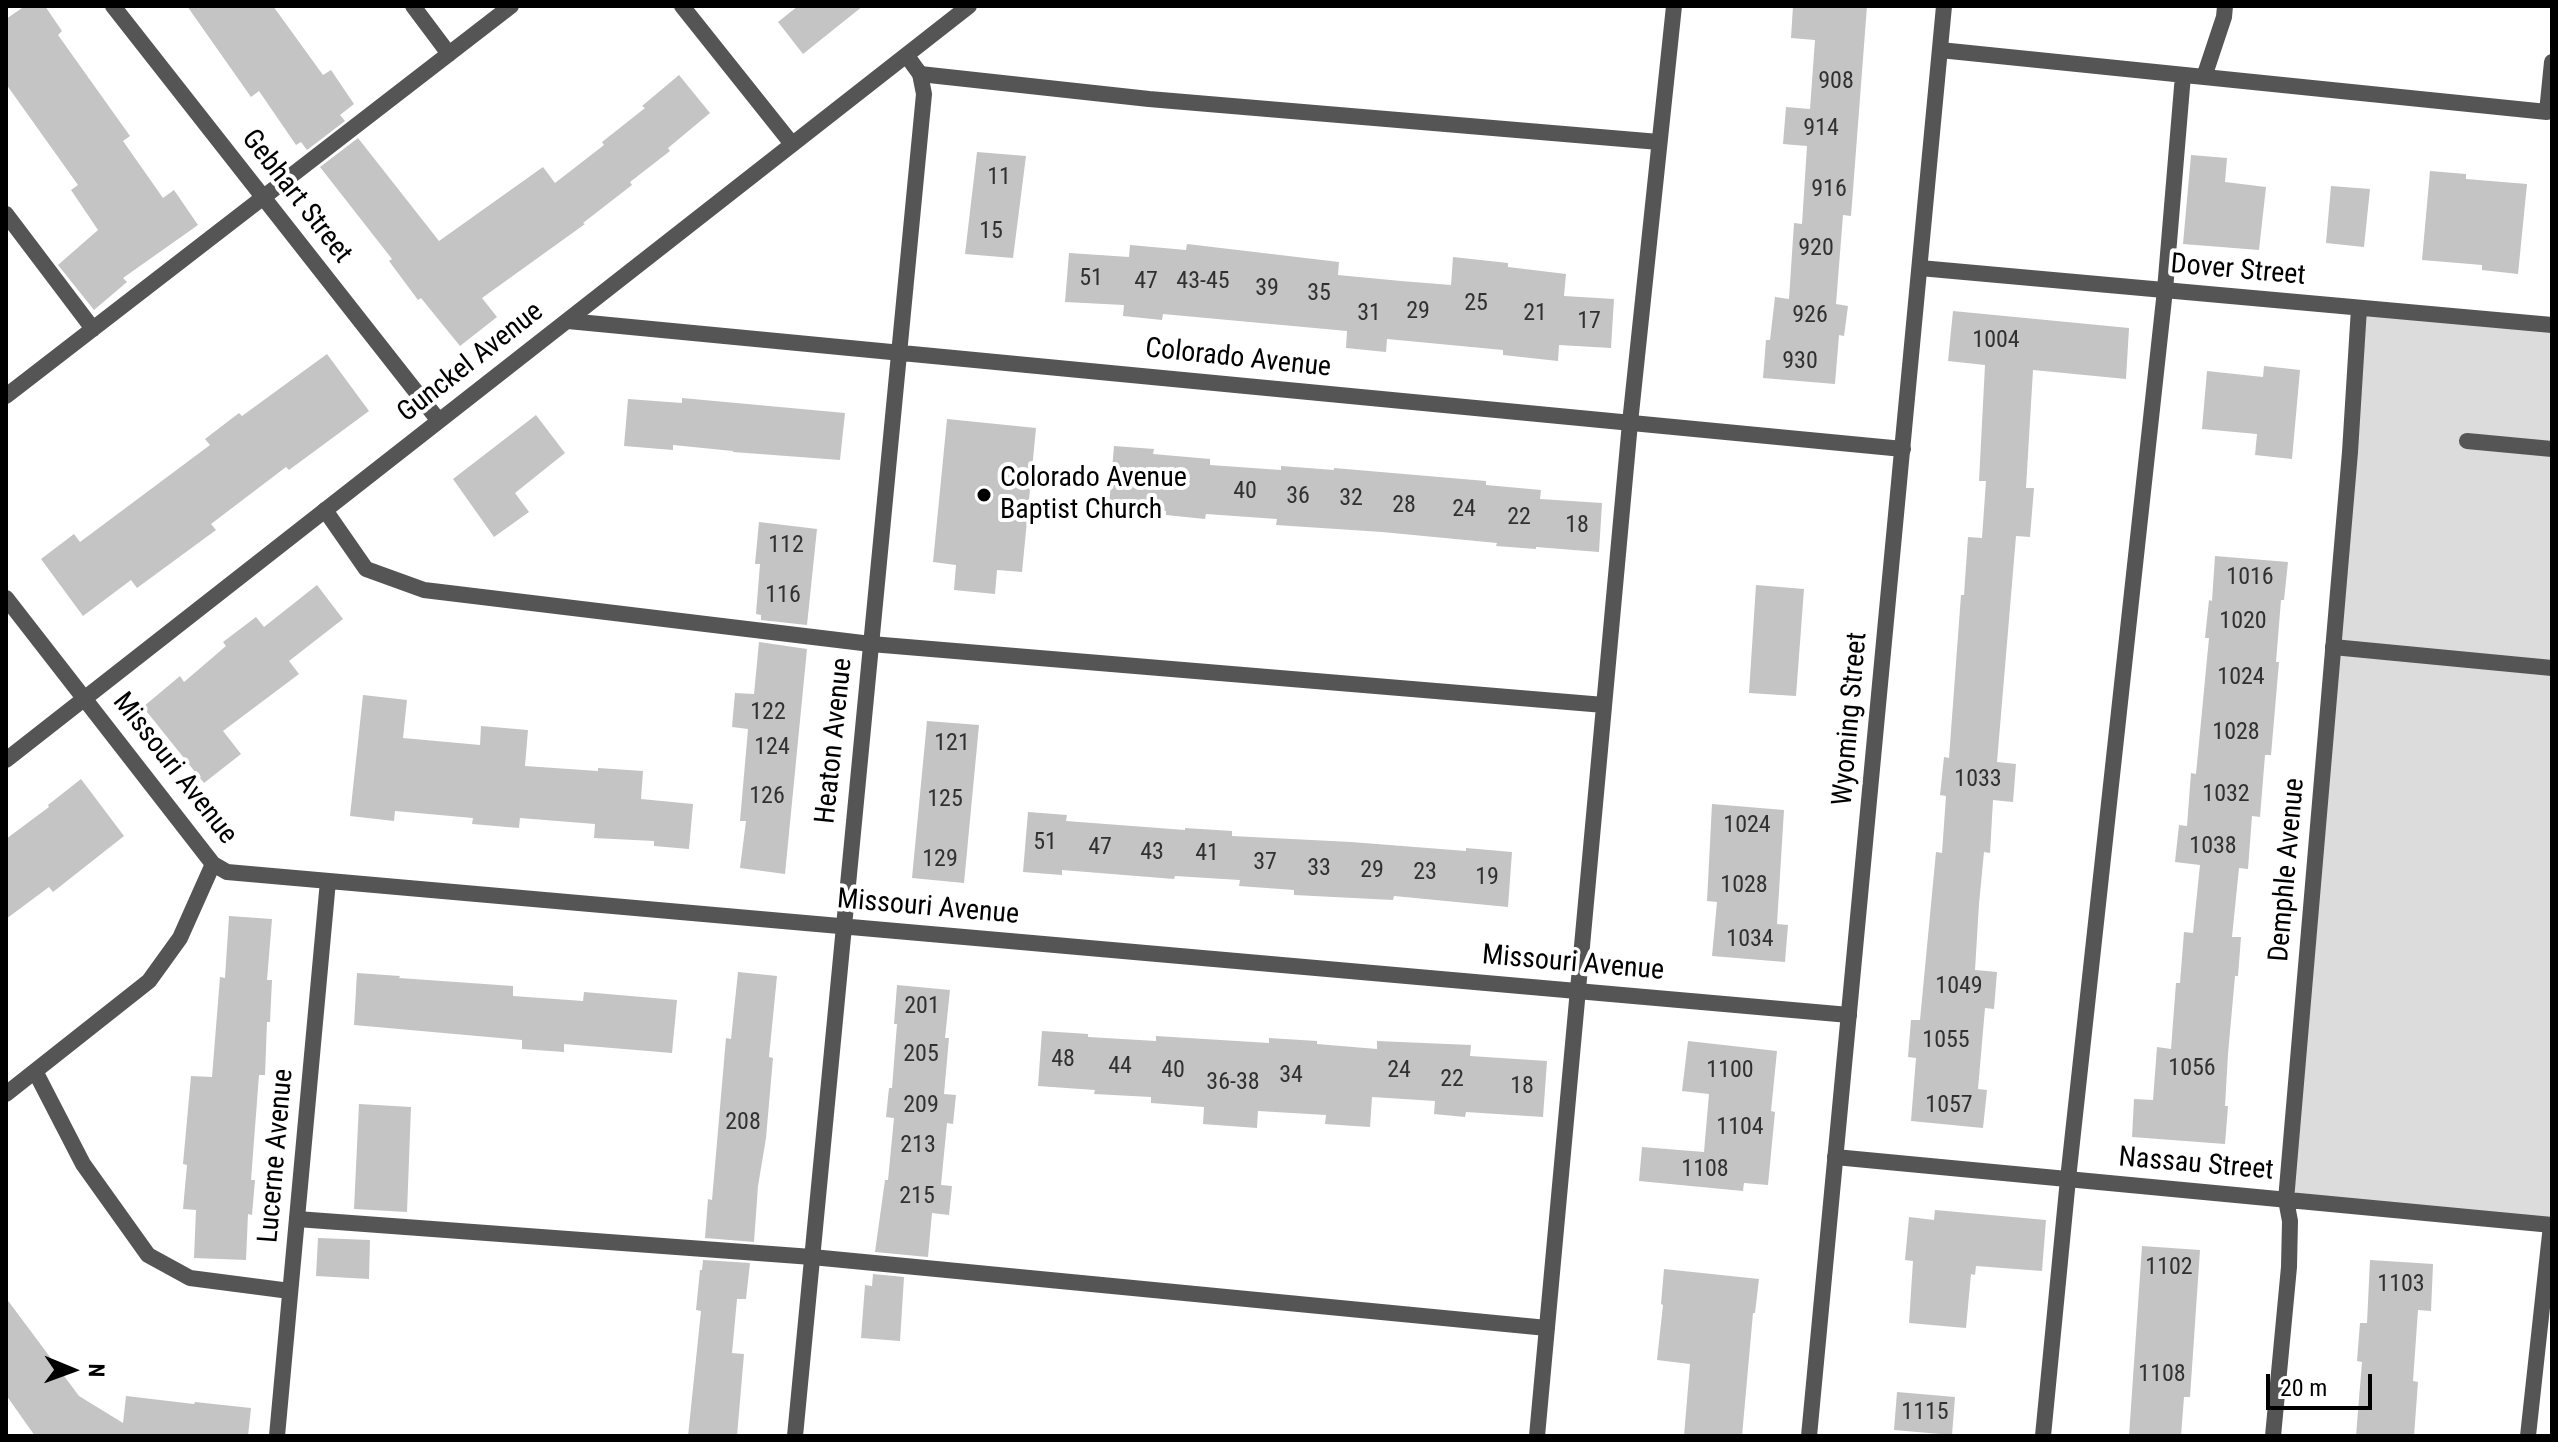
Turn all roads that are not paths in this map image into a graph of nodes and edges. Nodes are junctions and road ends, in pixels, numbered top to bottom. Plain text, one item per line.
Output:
1 (113, 6) edge
2 (413, 6) edge
3 (511, 6) edge
4 (682, 6) edge
5 (969, 6) edge
6 (1674, 6) edge
7 (1944, 6) edge
8 (2225, 6) edge
9 (1940, 50) junction
10 (449, 54) junction
11 (907, 56) junction
12 (2552, 62) edge
13 (920, 74) junction
14 (2183, 75) junction
15 (2204, 77) junction
16 (1659, 142) junction
17 (792, 144) junction
18 (263, 197) junction
19 (6, 214) edge
20 (1920, 268) junction
21 (2165, 290) junction
22 (2359, 308) junction
23 (568, 321) junction
24 (2552, 325) edge
25 (93, 329) junction
26 (899, 352) junction
27 (6, 396) edge
28 (439, 421) junction
29 (1630, 423) junction
30 (2467, 441) dead end
31 (1903, 449) junction
32 (2552, 449) edge
33 (325, 510) junction
34 (6, 598) edge
35 (871, 644) junction
36 (2333, 647) junction
37 (2552, 668) edge
38 (85, 698) junction
39 (1604, 705) junction
40 (6, 760) edge
41 (213, 864) junction
42 (328, 881) junction
43 (843, 926) junction
44 (1577, 991) junction
45 (1849, 1015) junction
46 (35, 1071) junction
47 (6, 1094) edge
48 (1835, 1157) junction
49 (2068, 1179) junction
50 (2286, 1200) junction
51 (297, 1219) junction
52 (2551, 1225) edge
53 (812, 1257) junction
54 (290, 1291) junction
55 (1547, 1328) junction
56 (277, 1436) edge
57 (795, 1436) edge
58 (1537, 1436) edge
59 (1809, 1436) edge
60 (2043, 1436) edge
61 (2273, 1436) edge
62 (2528, 1436) edge

1 - 18 street, Gebhart Street
2 - 10 street
3 - 10 street
4 - 17 street
5 - 11 street, Gunckel Avenue
6 - 16 street
7 - 9 street, Wyoming Street
8 - 15 street
9 - 14 street
9 - 20 street, Wyoming Street
10 - 18 street
11 - 13 street
11 - 17 street, Gunckel Avenue
12 - 15 street
13 - 16 street
13 - 26 street, Heaton Avenue
14 - 15 street
14 - 21 street
16 - 29 street
17 - 23 street, Gunckel Avenue
18 - 25 street
18 - 28 street, Gebhart Street
19 - 25 street
20 - 21 street, Dover Street
20 - 31 street, Wyoming Street
21 - 22 street, Dover Street
21 - 49 street
22 - 24 street, Dover Street
22 - 36 street, Demphle Avenue
23 - 26 street, Colorado Avenue
23 - 28 street, Gunckel Avenue
25 - 27 street
26 - 29 street, Colorado Avenue
26 - 35 street, Heaton Avenue
28 - 33 street, Gunckel Avenue
29 - 31 street, Colorado Avenue
29 - 39 street
30 - 32 street
31 - 45 street, Wyoming Street
33 - 35 street
33 - 38 street, Gunckel Avenue
34 - 38 street, Missouri Avenue
35 - 39 street
35 - 43 street, Heaton Avenue
36 - 37 street
36 - 50 street, Demphle Avenue
38 - 40 street, Gunckel Avenue
38 - 41 street, Missouri Avenue
39 - 44 street
41 - 42 street, Missouri Avenue
41 - 46 street
42 - 43 street, Missouri Avenue
42 - 51 street, Lucerne Avenue
43 - 44 street, Missouri Avenue
43 - 53 street, Heaton Avenue
44 - 45 street, Missouri Avenue
44 - 55 street
45 - 48 street, Wyoming Street
46 - 47 street
46 - 54 street
48 - 49 street, Nassau Street
48 - 59 street, Wyoming Street
49 - 50 street, Nassau Street
49 - 60 street
50 - 52 street, Nassau Street
50 - 61 street, Demphle Avenue
51 - 53 street
51 - 54 street, Lucerne Avenue
52 - 62 street
53 - 55 street
53 - 57 street, Heaton Avenue
54 - 56 street, Lucerne Avenue
55 - 58 street

